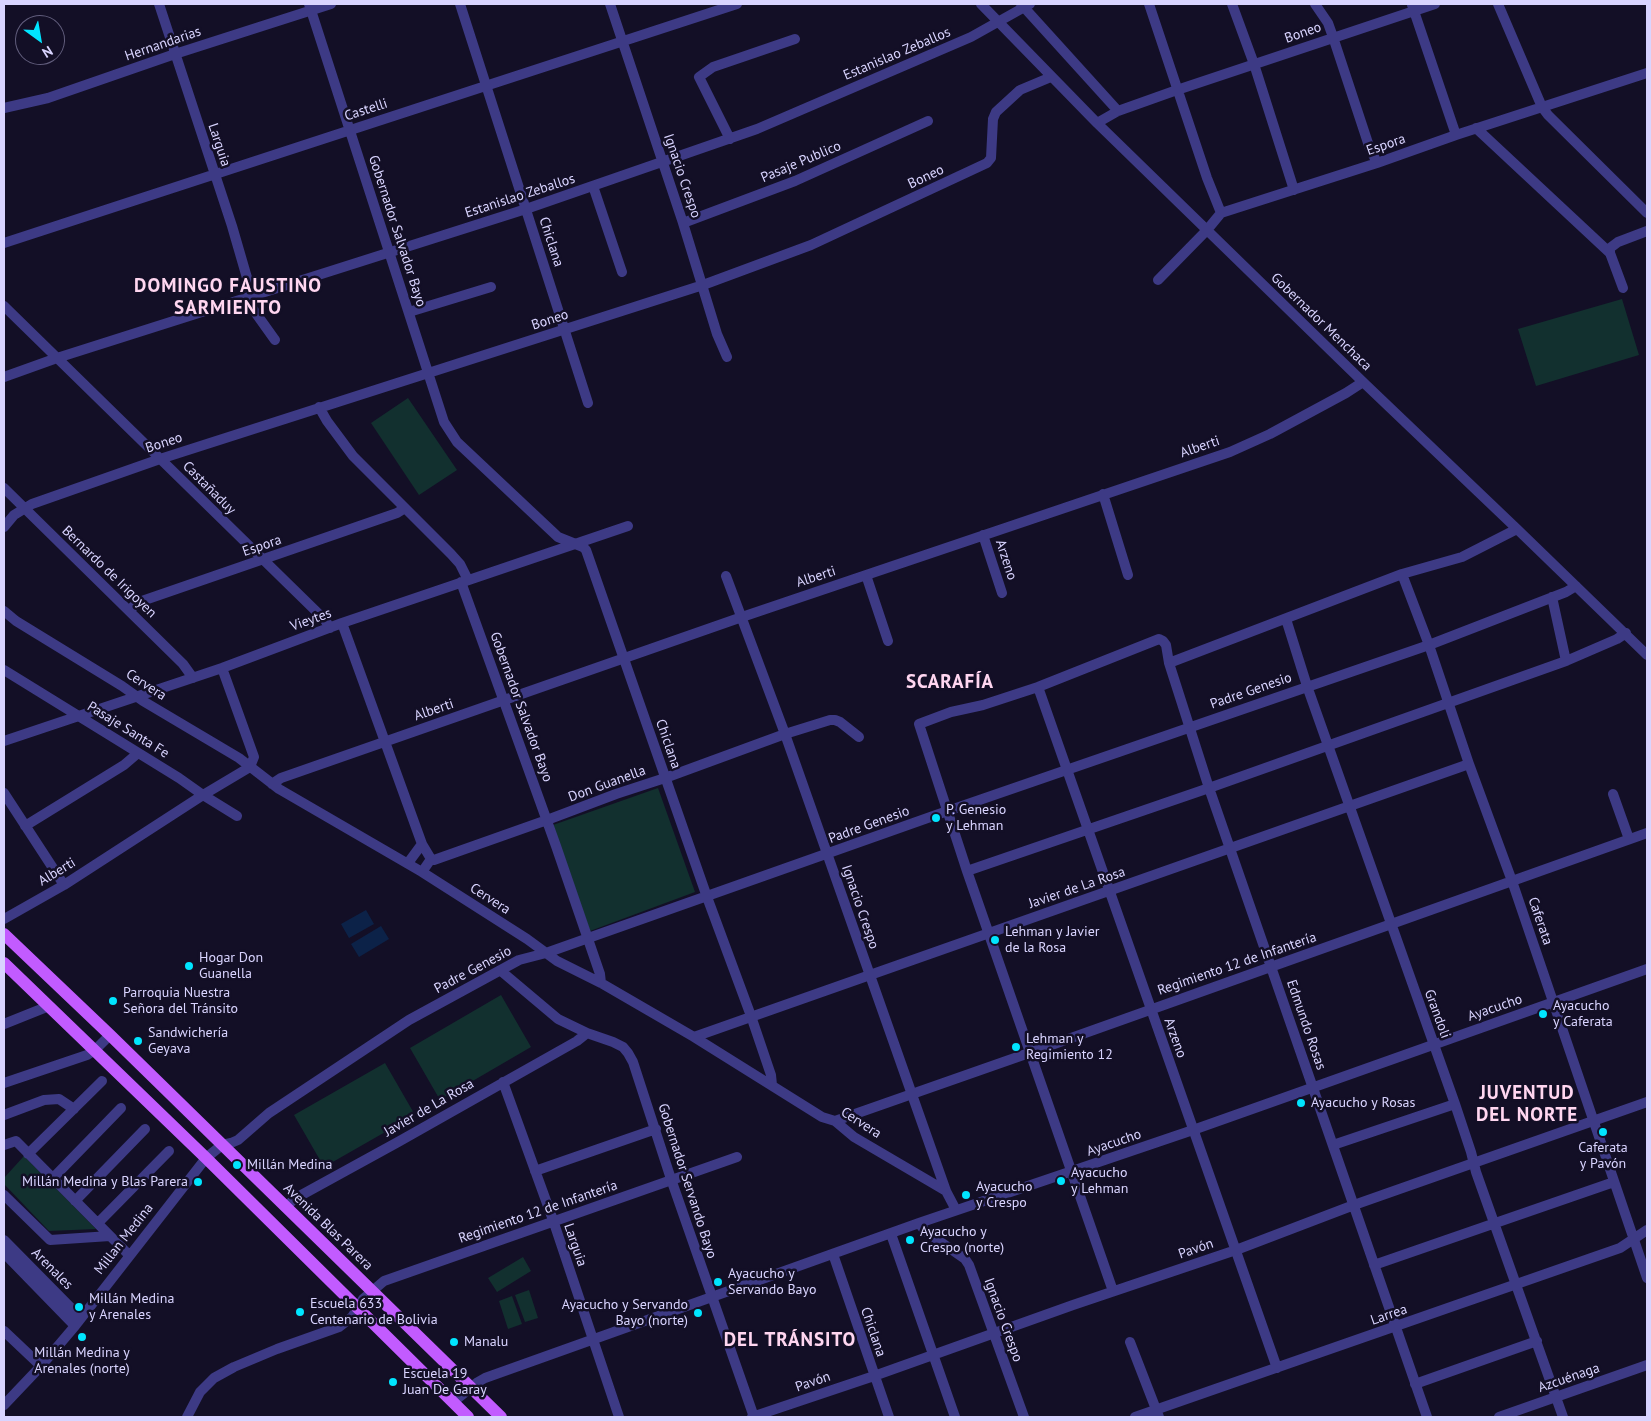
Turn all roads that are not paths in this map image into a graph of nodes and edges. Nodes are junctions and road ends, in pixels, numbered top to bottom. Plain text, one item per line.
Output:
1 (159, 4) edge
2 (330, 4) edge
3 (460, 4) edge
4 (610, 4) edge
5 (737, 4) edge
6 (981, 4) edge
7 (1149, 4) edge
8 (1232, 4) edge
9 (1315, 4) edge
10 (1435, 4) edge
11 (1498, 4) edge
12 (1024, 5) edge
13 (310, 7) edge
14 (1412, 7) edge
15 (997, 22) junction
16 (1333, 37) junction
17 (795, 39) dead end
18 (622, 42) junction
19 (174, 54) junction
20 (1254, 64) junction
21 (1647, 73) edge
22 (1052, 77) junction
23 (486, 86) junction
24 (1177, 90) junction
25 (1542, 107) junction
26 (4, 108) edge
27 (1118, 111) junction
28 (928, 121) dead end
29 (1097, 123) junction
30 (1476, 128) junction
31 (350, 130) junction
32 (1456, 135) junction
33 (730, 139) junction
34 (663, 162) junction
35 (1377, 163) junction
36 (214, 174) junction
37 (593, 186) junction
38 (1294, 190) junction
39 (526, 209) junction
40 (1221, 213) junction
41 (1647, 213) edge
42 (683, 223) junction
43 (1207, 230) junction
44 (1647, 231) edge
45 (4, 243) edge
46 (390, 253) junction
47 (1610, 253) junction
48 (622, 272) dead end
49 (1158, 280) dead end
50 (703, 285) junction
51 (491, 287) dead end
52 (1624, 288) dead end
53 (248, 296) junction
54 (4, 306) edge
55 (409, 312) junction
56 (564, 329) junction
57 (275, 340) dead end
58 (727, 357) dead end
59 (57, 358) junction
60 (428, 373) junction
61 (4, 377) edge
62 (1362, 382) junction
63 (588, 404) dead end
64 (319, 407) junction
65 (473, 458) joint
66 (160, 459) junction
67 (4, 488) edge
68 (1103, 494) junction
69 (24, 508) junction
70 (405, 508) junction
71 (628, 526) dead end
72 (4, 527) edge
73 (1518, 529) junction
74 (983, 535) junction
75 (574, 544) junction
76 (263, 560) junction
77 (1402, 574) junction
78 (866, 575) junction
79 (1128, 575) dead end
80 (726, 576) dead end
81 (465, 581) junction
82 (1576, 586) junction
83 (1002, 593) dead end
84 (1552, 597) junction
85 (128, 610) junction
86 (4, 611) edge
87 (742, 616) junction
88 (1286, 619) junction
89 (342, 623) junction
90 (330, 628) junction
91 (1626, 633) junction
92 (888, 641) dead end
93 (1428, 645) junction
94 (1647, 655) edge
95 (624, 658) junction
96 (1566, 661) junction
97 (1169, 663) junction
98 (222, 668) junction
99 (4, 670) edge
100 (193, 678) junction
101 (1307, 686) junction
102 (1038, 688) junction
103 (136, 697) junction
104 (504, 700) junction
105 (1448, 703) junction
106 (80, 716) junction
107 (1189, 727) junction
108 (785, 734) junction
109 (859, 737) dead end
110 (4, 741) edge
111 (386, 741) junction
112 (1329, 746) junction
113 (138, 753) junction
114 (1469, 764) junction
115 (250, 767) junction
116 (1066, 770) junction
117 (665, 778) junction
118 (272, 784) junction
119 (1209, 788) junction
120 (4, 793) edge
121 (1613, 794) dead end
122 (203, 795) junction
123 (1350, 806) junction
124 (948, 811) junction
125 (237, 816) dead end
126 (547, 820) junction
127 (25, 826) junction
128 (1088, 830) junction
129 (1647, 833) edge
130 (1629, 840) junction
131 (422, 844) junction
132 (1230, 849) junction
133 (828, 854) junction
134 (431, 860) junction
135 (408, 863) junction
136 (422, 872) junction
137 (967, 872) junction
138 (1512, 881) junction
139 (64, 885) junction
140 (1110, 892) junction
141 (707, 897) junction
142 (4, 919) edge
143 (1391, 925) junction
144 (4, 934) edge
145 (989, 934) junction
146 (587, 938) junction
147 (546, 953) junction
148 (4, 963) edge
149 (1271, 967) junction
150 (1647, 969) edge
151 (501, 971) junction
152 (869, 975) junction
153 (601, 983) junction
154 (1553, 1002) junction
155 (48, 1006) junction
156 (1150, 1009) junction
157 (751, 1016) junction
158 (4, 1024) edge
159 (587, 1034) junction
160 (110, 1035) junction
161 (694, 1037) junction
162 (1433, 1044) junction
163 (95, 1050) junction
164 (1029, 1053) junction
165 (102, 1081) dead end
166 (4, 1082) edge
167 (503, 1082) junction
168 (772, 1085) junction
169 (1313, 1087) junction
170 (912, 1094) junction
171 (1647, 1102) edge
172 (1455, 1104) junction
173 (121, 1108) dead end
174 (74, 1109) junction
175 (4, 1114) edge
176 (835, 1121) junction
177 (1594, 1122) junction
178 (656, 1129) junction
179 (145, 1130) dead end
180 (1193, 1130) junction
181 (4, 1145) edge
182 (222, 1145) junction
183 (1334, 1145) junction
184 (169, 1151) dead end
185 (28, 1154) junction
186 (736, 1156) dead end
187 (206, 1158) junction
188 (1474, 1163) junction
189 (535, 1171) junction
190 (1072, 1172) junction
191 (53, 1178) junction
192 (671, 1180) junction
193 (1614, 1182) junction
194 (946, 1190) junction
195 (4, 1195) edge
196 (75, 1201) junction
197 (1354, 1205) junction
198 (285, 1207) junction
199 (956, 1210) junction
200 (552, 1220) junction
201 (98, 1223) junction
202 (919, 1223) junction
203 (1495, 1224) junction
204 (1647, 1230) edge
205 (891, 1234) junction
206 (110, 1236) junction
207 (1633, 1239) junction
208 (4, 1240) edge
209 (1236, 1250) junction
210 (4, 1253) edge
211 (833, 1254) junction
212 (129, 1255) junction
213 (1374, 1265) junction
214 (1647, 1278) edge
215 (1517, 1284) junction
216 (371, 1291) junction
217 (1113, 1292) junction
218 (711, 1298) junction
219 (358, 1308) junction
220 (78, 1322) junction
221 (1396, 1327) junction
222 (4, 1331) edge
223 (994, 1333) junction
224 (593, 1339) junction
225 (1537, 1341) junction
226 (1130, 1342) dead end
227 (932, 1355) junction
228 (1647, 1365) edge
229 (41, 1366) junction
230 (1277, 1368) junction
231 (874, 1376) junction
232 (1415, 1384) junction
233 (470, 1387) junction
234 (1556, 1397) junction
235 (453, 1402) junction
236 (4, 1406) edge
237 (1158, 1413) edge
238 (187, 1417) edge
239 (468, 1417) edge
240 (501, 1417) edge
241 (619, 1417) edge
242 (753, 1417) edge
243 (889, 1417) edge
244 (955, 1417) edge
245 (1024, 1417) edge
246 (1135, 1417) edge
247 (1427, 1417) edge
248 (1499, 1417) edge
249 (1564, 1417) edge

1 - 19 street, Larguia
2 - 13 street, Hernandarias
3 - 23 street, Chiclana
4 - 18 street, Ignacio Crespo
5 - 18 street, Castelli
6 - 15 street, Gobernador Menchaca
7 - 24 street
8 - 20 street
9 - 16 street
10 - 14 street, Boneo
11 - 25 street
12 - 15 street, Estanislao Zeballos
12 - 27 street
13 - 19 street, Hernandarias
13 - 31 street, Gobernador Salvador Bayo
14 - 16 street, Boneo
14 - 32 street
15 - 22 street, Gobernador Menchaca
15 - 33 street, Estanislao Zeballos
16 - 20 street, Boneo
16 - 35 street
17 - 33 street
18 - 23 street, Castelli
18 - 34 street, Ignacio Crespo
19 - 26 street, Hernandarias
19 - 36 street, Larguia
20 - 24 street, Boneo
20 - 38 street
21 - 25 street, Espora
22 - 29 street, Gobernador Menchaca
22 - 50 street, Boneo
23 - 31 street, Castelli
23 - 39 street, Chiclana
24 - 27 street, Boneo
24 - 40 street
25 - 30 street, Espora
25 - 41 street
27 - 29 street, Boneo
28 - 42 street, Pasaje Publico
29 - 43 street, Gobernador Menchaca
30 - 32 street, Espora
30 - 47 street
31 - 36 street, Castelli
31 - 46 street, Gobernador Salvador Bayo
32 - 35 street, Espora
33 - 34 street, Estanislao Zeballos
34 - 37 street, Estanislao Zeballos
34 - 42 street, Ignacio Crespo
35 - 38 street, Espora
36 - 45 street, Castelli
36 - 53 street, Larguia
37 - 39 street, Estanislao Zeballos
37 - 48 street
38 - 40 street, Espora
39 - 46 street, Estanislao Zeballos
39 - 56 street, Chiclana
40 - 43 street
42 - 50 street, Ignacio Crespo
43 - 49 street
43 - 62 street, Gobernador Menchaca
44 - 47 street
46 - 53 street, Estanislao Zeballos
46 - 55 street, Gobernador Salvador Bayo
47 - 52 street
50 - 56 street, Boneo
50 - 58 street, Ignacio Crespo
51 - 55 street
53 - 57 street
53 - 59 street, Estanislao Zeballos
54 - 59 street, Castañaduy
55 - 60 street, Gobernador Salvador Bayo
56 - 60 street, Boneo
56 - 63 street, Chiclana
59 - 61 street, Estanislao Zeballos
59 - 66 street, Castañaduy
60 - 64 street, Boneo
60 - 65 street, Gobernador Salvador Bayo
62 - 68 street, Alberti
62 - 73 street, Gobernador Menchaca
64 - 66 street, Boneo
64 - 70 street, Gobernador Salvador Bayo
65 - 75 street, Chiclana
66 - 69 street, Boneo
66 - 76 street, Castañaduy
67 - 69 street, Bernardo de Irigoyen
68 - 74 street, Alberti
68 - 79 street
69 - 72 street, Boneo
69 - 85 street, Bernardo de Irigoyen
70 - 76 street, Espora
70 - 81 street, Gobernador Salvador Bayo
71 - 75 street, Vieytes
73 - 77 street
73 - 82 street, Gobernador Menchaca
74 - 78 street, Alberti
74 - 83 street, Arzeno
75 - 81 street, Vieytes
75 - 95 street, Chiclana
76 - 85 street, Espora
76 - 90 street, Castañaduy
77 - 88 street
77 - 93 street, Caferata
78 - 87 street, Alberti
78 - 92 street
80 - 87 street, Ignacio Crespo
81 - 89 street, Vieytes
81 - 104 street, Gobernador Salvador Bayo
82 - 84 street, Padre Genesio
82 - 91 street, Gobernador Menchaca
84 - 93 street, Padre Genesio
84 - 96 street
85 - 100 street, Bernardo de Irigoyen
86 - 103 street, Cervera
87 - 95 street, Alberti
87 - 108 street, Ignacio Crespo
88 - 97 street
88 - 101 street, Grandoli
89 - 90 street, Vieytes
89 - 111 street
90 - 98 street, Vieytes
91 - 94 street, Gobernador Menchaca
91 - 96 street
93 - 101 street, Padre Genesio
93 - 105 street, Caferata
95 - 104 street, Alberti
95 - 117 street, Chiclana
96 - 105 street
97 - 102 street, Edmundo Rosas
97 - 107 street, Edmundo Rosas
98 - 100 street, Vieytes
98 - 115 street
99 - 106 street, Pasaje Santa Fe
100 - 103 street, Vieytes
101 - 107 street, Padre Genesio
101 - 112 street, Grandoli
102 - 116 street, Arzeno
102 - 124 street
103 - 106 street, Vieytes
103 - 115 street, Cervera
104 - 111 street, Alberti
104 - 126 street, Gobernador Salvador Bayo
105 - 112 street
105 - 114 street, Caferata
106 - 110 street, Vieytes
106 - 113 street, Pasaje Santa Fe
107 - 116 street, Padre Genesio
107 - 119 street, Edmundo Rosas
108 - 109 street, Don Guanella
108 - 117 street, Don Guanella
108 - 133 street, Ignacio Crespo
111 - 118 street, Alberti
111 - 131 street
112 - 119 street
112 - 123 street, Grandoli
113 - 122 street, Pasaje Santa Fe
113 - 127 street
114 - 123 street, Javier de La Rosa
114 - 138 street, Caferata
115 - 118 street, Cervera
115 - 122 street, Alberti
116 - 124 street, Padre Genesio
116 - 128 street, Arzeno
117 - 126 street, Don Guanella
117 - 141 street, Chiclana
118 - 135 street, Cervera
119 - 128 street
119 - 132 street, Edmundo Rosas
120 - 127 street
121 - 130 street
122 - 125 street, Pasaje Santa Fe
122 - 139 street, Alberti
123 - 132 street, Javier de La Rosa
123 - 143 street, Grandoli
124 - 133 street, Padre Genesio
124 - 137 street
126 - 134 street, Don Guanella
126 - 146 street, Gobernador Salvador Bayo
127 - 139 street
128 - 137 street
128 - 140 street, Arzeno
129 - 130 street, Regimiento 12 de Infantería
130 - 138 street, Regimiento 12 de Infantería
131 - 134 street
131 - 135 street
132 - 140 street, Javier de La Rosa
132 - 149 street, Edmundo Rosas
133 - 141 street, Padre Genesio
133 - 152 street, Ignacio Crespo
134 - 136 street
135 - 136 street, Cervera
136 - 147 street, Cervera
137 - 145 street
138 - 143 street, Regimiento 12 de Infantería
138 - 154 street, Caferata
139 - 142 street, Alberti
140 - 145 street, Javier de La Rosa
140 - 156 street, Arzeno
141 - 146 street, Padre Genesio
141 - 157 street, Chiclana
143 - 149 street, Regimiento 12 de Infantería
143 - 162 street, Grandoli
144 - 160 main road, Avenida Blas Parera
145 - 152 street, Javier de La Rosa
145 - 164 street
146 - 147 street, Padre Genesio
146 - 153 street, Gobernador Salvador Bayo
147 - 151 street, Padre Genesio
147 - 153 street, Cervera
148 - 155 main road
149 - 156 street, Regimiento 12 de Infantería
149 - 169 street, Edmundo Rosas
150 - 154 street, Ayacucho
151 - 159 street, Gobernador Servando Bayo
151 - 182 street, Padre Genesio
152 - 157 street, Javier de La Rosa
152 - 170 street, Ignacio Crespo
153 - 161 street, Cervera
154 - 162 street, Ayacucho
154 - 177 street, Caferata
155 - 158 street
155 - 163 main road
156 - 164 street, Regimiento 12 de Infantería
156 - 180 street, Arzeno
157 - 161 street, Javier de La Rosa
157 - 168 street, Chiclana
159 - 167 street, Javier de La Rosa
159 - 178 street, Gobernador Servando Bayo
160 - 163 street
160 - 182 main road, Avenida Blas Parera
161 - 168 street, Cervera
162 - 169 street, Ayacucho
162 - 172 street, Grandoli
163 - 166 street
163 - 187 main road
164 - 170 street, Regimiento 12 de Infantería
164 - 190 street
165 - 174 street
167 - 189 street, Larguia
167 - 198 street, Javier de La Rosa
168 - 176 street, Cervera
169 - 180 street, Ayacucho
169 - 183 street, Edmundo Rosas
170 - 176 street, Regimiento 12 de Infantería
170 - 194 street, Ignacio Crespo
171 - 177 street, Pavón
172 - 183 street
172 - 188 street, Grandoli
173 - 191 street
174 - 175 street
174 - 185 street
176 - 194 street, Cervera
177 - 188 street, Pavón
177 - 193 street, Caferata
178 - 189 street
178 - 192 street, Gobernador Servando Bayo
179 - 196 street
180 - 190 street, Ayacucho
180 - 209 street, Arzeno
181 - 185 street
182 - 187 street, Padre Genesio
182 - 198 main road, Avenida Blas Parera
183 - 197 street, Edmundo Rosas
184 - 201 street
185 - 191 street
186 - 192 street, Regimiento 12 de Infantería
187 - 212 street, Millan Medina
187 - 219 main road
188 - 197 street, Pavón
188 - 203 street, Grandoli
189 - 200 street, Larguia
190 - 199 street, Ayacucho
190 - 217 street
191 - 196 street
192 - 200 street, Regimiento 12 de Infantería
192 - 218 street, Gobernador Servando Bayo
193 - 203 street
193 - 207 street, Caferata
194 - 199 street
195 - 206 street
196 - 201 street
197 - 209 street, Pavón
197 - 213 street, Edmundo Rosas
198 - 216 main road, Avenida Blas Parera
199 - 202 street, Ayacucho
200 - 216 street, Regimiento 12 de Infantería
200 - 224 street, Larguia
201 - 206 street
202 - 205 street, Ayacucho
202 - 223 street, Ignacio Crespo
203 - 213 street
203 - 215 street, Grandoli
204 - 207 street, Larrea
205 - 211 street, Ayacucho
205 - 227 street
206 - 212 street
207 - 214 street, Caferata
207 - 215 street, Larrea
208 - 220 street, Arenales
209 - 217 street, Pavón
209 - 230 street, Arzeno
210 - 220 street
211 - 218 street, Ayacucho
211 - 231 street, Chiclana
212 - 220 street, Millan Medina
213 - 221 street, Edmundo Rosas
215 - 221 street, Larrea
215 - 225 street, Grandoli
216 - 219 street, Regimiento 12 de Infantería
216 - 233 main road, Avenida Blas Parera
217 - 223 street, Pavón
218 - 224 street, Ayacucho
218 - 242 street, Gobernador Servando Bayo
219 - 235 main road
219 - 238 street, Regimiento 12 de Infantería
220 - 229 street, Millan Medina
221 - 230 street, Larrea
221 - 232 street, Edmundo Rosas
222 - 229 street
223 - 227 street, Pavón
223 - 245 street, Ignacio Crespo
224 - 233 street, Ayacucho
224 - 241 street, Larguia
225 - 232 street
225 - 234 street, Grandoli
226 - 237 street
227 - 231 street, Pavón
227 - 244 street
228 - 234 street, Azcuénaga
229 - 236 street, Millan Medina
230 - 237 street, Larrea
231 - 242 street, Pavón
231 - 243 street, Chiclana
232 - 247 street, Edmundo Rosas
233 - 235 street, Ayacucho
233 - 240 main road, Avenida Blas Parera
234 - 248 street, Azcuénaga
234 - 249 street, Grandoli
235 - 239 main road
237 - 246 street, Larrea

